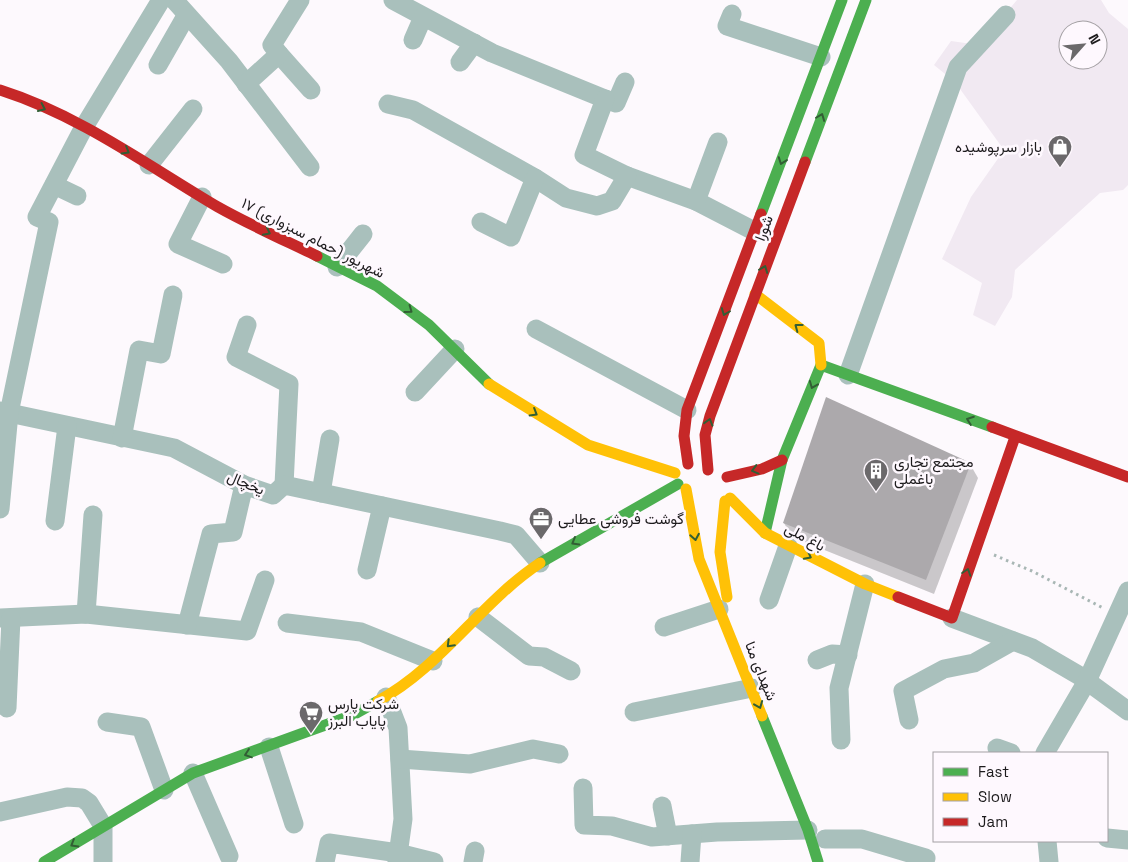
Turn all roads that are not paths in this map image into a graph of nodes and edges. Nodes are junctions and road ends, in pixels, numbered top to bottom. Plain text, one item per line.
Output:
1 (161, 0) edge
2 (174, 0) edge
3 (300, 0) edge
4 (393, 0) edge
5 (842, 0) edge
6 (866, 0) edge
7 (732, 14) dead end
8 (1006, 15) dead end
9 (186, 16) junction
10 (423, 17) junction
11 (413, 40) dead end
12 (474, 43) junction
13 (279, 54) junction
14 (821, 57) junction
15 (460, 62) dead end
16 (158, 65) dead end
17 (624, 82) dead end
18 (246, 84) junction
19 (0, 90) edge
20 (311, 90) dead end
21 (605, 99) junction
22 (388, 104) dead end
23 (193, 109) dead end
24 (84, 127) junction
25 (718, 142) dead end
26 (149, 165) junction
27 (310, 167) dead end
28 (627, 176) junction
29 (535, 178) junction
30 (54, 185) junction
31 (76, 196) dead end
32 (202, 197) junction
33 (696, 201) junction
34 (481, 222) dead end
35 (756, 232) junction
36 (363, 234) dead end
37 (223, 264) dead end
38 (337, 267) junction
39 (755, 294) junction
40 (173, 295) dead end
41 (247, 325) dead end
42 (536, 329) dead end
43 (455, 349) junction
44 (821, 365) junction
45 (848, 376) junction
46 (415, 392) dead end
47 (687, 410) junction
48 (5, 412) edge
49 (67, 426) junction
50 (1015, 437) junction
51 (122, 438) junction
52 (330, 439) dead end
53 (782, 460) junction
54 (688, 464) junction
55 (708, 470) junction
56 (1128, 477) edge
57 (727, 478) junction
58 (680, 482) junction
59 (244, 485) junction
60 (284, 485) junction
61 (321, 493) junction
62 (701, 494) dead end
63 (724, 499) junction
64 (382, 506) junction
65 (0, 509) edge
66 (93, 515) dead end
67 (55, 521) dead end
68 (765, 533) junction
69 (788, 546) junction
70 (540, 563) junction
71 (366, 570) dead end
72 (265, 580) dead end
73 (865, 584) junction
74 (1128, 591) edge
75 (769, 600) dead end
76 (727, 607) junction
77 (86, 614) junction
78 (478, 616) junction
79 (5, 618) edge
80 (952, 618) junction
81 (287, 623) dead end
82 (186, 625) junction
83 (664, 627) dead end
84 (1012, 641) junction
85 (848, 655) junction
86 (817, 660) dead end
87 (432, 661) junction
88 (571, 671) dead end
89 (1087, 681) junction
90 (752, 688) junction
91 (386, 698) junction
92 (7, 708) dead end
93 (1128, 711) edge
94 (634, 712) dead end
95 (909, 720) dead end
96 (107, 722) dead end
97 (841, 740) dead end
98 (269, 747) junction
99 (1046, 752) edge
100 (559, 754) dead end
101 (400, 759) junction
102 (193, 773) junction
103 (583, 788) dead end
104 (164, 790) junction
105 (662, 806) dead end
106 (0, 812) edge
107 (294, 824) dead end
108 (103, 826) junction
109 (692, 834) junction
110 (668, 836) junction
111 (821, 837) junction
112 (1108, 838) edge
113 (1128, 840) edge
114 (1047, 842) edge
115 (230, 856) dead end
116 (397, 858) edge
117 (926, 858) dead end
118 (44, 862) edge
119 (103, 862) edge
120 (325, 862) edge
121 (434, 862) edge
122 (690, 862) edge
123 (818, 862) edge
124 (1050, 862) edge

1 - 24 street
2 - 9 street
3 - 13 street
4 - 10 street
5 - 14 street, شورا
39 -> 6 street, شورا
7 - 14 street
8 - 45 street
9 - 16 street
9 - 18 street
10 - 11 street
10 - 12 street
12 - 15 street
12 - 21 street
13 - 18 street
13 - 20 street
14 -> 35 street, شورا
17 - 21 street
18 - 27 street
19 -> 24 street, ۱۷ شهریور (حمام سبزواری)
21 - 28 street
22 - 29 street
23 - 26 street
24 -> 26 street, ۱۷ شهریور (حمام سبزواری)
24 - 30 street
25 - 33 street
26 - 32 street, ۱۷ شهریور (حمام سبزواری)
28 - 29 street
28 - 33 street
29 - 34 street
30 - 31 street
30 - 48 street
32 - 37 street
32 -> 38 street, ۱۷ شهریور (حمام سبزواری)
33 - 35 street
35 -> 47 street, شورا
36 - 38 street
38 -> 43 street, ۱۷ شهریور (حمام سبزواری)
44 -> 39 street
55 -> 39 street, شورا
40 - 51 street
41 - 60 street
42 - 47 street
43 - 46 street
43 -> 58 street, ۱۷ شهریور (حمام سبزواری)
44 - 45 street
44 -> 53 street, باغ ملی
50 -> 45 street
47 - 54 street, شورا
48 - 49 street, یخچال
48 - 65 street
49 - 51 street, یخچال
49 - 67 street
50 - 56 street
80 -> 50 street
51 - 59 street, یخچال
52 - 61 street
53 -> 57 street
53 - 68 street, باغ ملی
54 - 55 street
54 - 58 street
55 - 57 street
57 - 63 street, شهدای منا
58 - 62 street, ۱۷ شهریور (حمام سبزواری)
58 -> 70 street
58 -> 76 street, شهدای منا
59 - 60 street, یخچال
59 - 82 street
60 - 61 street, یخچال
61 - 64 street, یخچال
63 - 68 street
63 - 76 street, شهدای منا
64 - 70 street, یخچال
64 - 71 street
66 - 77 street
68 - 69 street, باغ ملی
69 -> 73 street, باغ ملی
69 - 75 street
70 - 78 street
72 - 82 street
73 - 80 street, باغ ملی
73 - 85 street
74 - 89 street
76 - 83 street
76 - 90 street, شهدای منا
77 - 79 street
77 - 82 street
78 -> 87 street
78 - 88 street
79 - 92 street
80 - 84 street
81 - 87 street
84 - 89 street
84 - 95 street
85 - 86 street
85 - 97 street
87 - 91 street
89 - 93 street
89 - 99 street
90 - 94 street
90 -> 111 street, شهدای منا
91 - 98 street
91 - 101 street
96 - 104 street
98 -> 102 street
98 - 107 street
100 - 101 street
101 - 116 street
102 - 104 street
102 - 115 street
103 - 110 street
104 - 108 street
105 - 110 street
106 - 108 street
108 -> 118 street
108 - 119 street
109 - 110 street
109 - 111 street
109 - 122 street
111 - 117 street
111 - 123 street, شهدای منا
112 - 113 street
114 - 124 street
116 - 120 street
116 - 121 street

